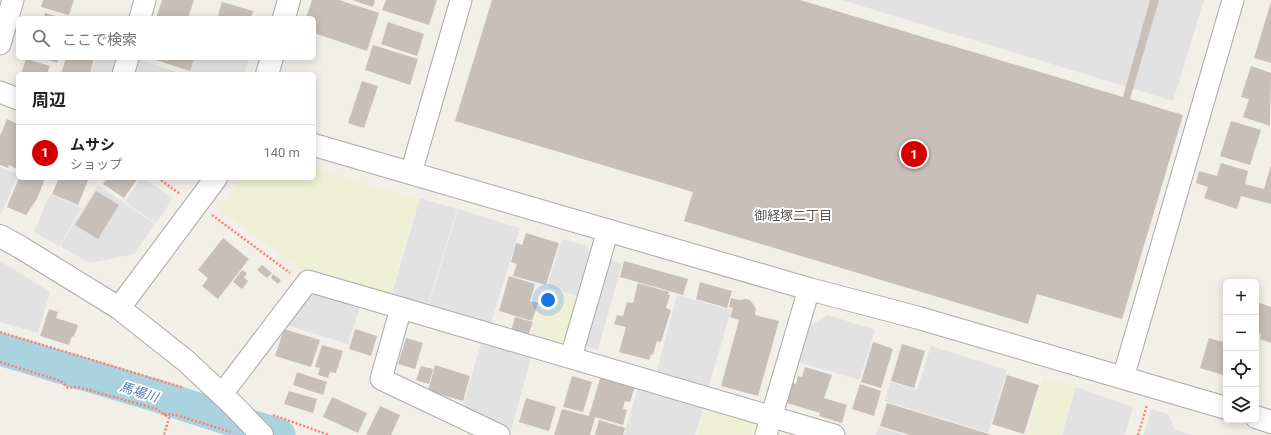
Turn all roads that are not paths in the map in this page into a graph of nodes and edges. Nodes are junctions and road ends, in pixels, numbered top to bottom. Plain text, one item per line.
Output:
1 (13, 0) edge
2 (145, 0) edge
3 (289, 0) edge
4 (461, 0) edge
5 (1233, 0) edge
6 (141, 16) edge
7 (285, 16) edge
8 (0, 44) edge
9 (127, 60) edge
10 (271, 60) edge
11 (124, 72) edge
12 (268, 72) edge
13 (0, 92) edge
14 (16, 98) edge
15 (316, 146) edge
16 (411, 173) junction
17 (215, 180) edge
18 (608, 230) junction
19 (0, 236) edge
20 (809, 289) junction
21 (119, 308) junction
22 (401, 308) junction
23 (570, 357) junction
24 (1123, 378) junction
25 (229, 402) junction
26 (1223, 407) edge
27 (1259, 418) edge
28 (1271, 422) edge
29 (769, 426) edge
30 (262, 435) edge
31 (498, 435) edge
32 (834, 435) edge

1 - 8 street
2 - 6 street
3 - 7 street
4 - 16 street
5 - 24 street
9 - 11 street
10 - 12 street
13 - 14 street
15 - 16 street
16 - 18 street
17 - 21 street
18 - 20 street
18 - 23 street
19 - 21 street
20 - 24 street
20 - 29 street
21 - 25 street
22 - 23 street
22 - 25 street
22 - 31 street
23 - 29 street
24 - 26 street
25 - 30 street
27 - 28 street
29 - 32 street

